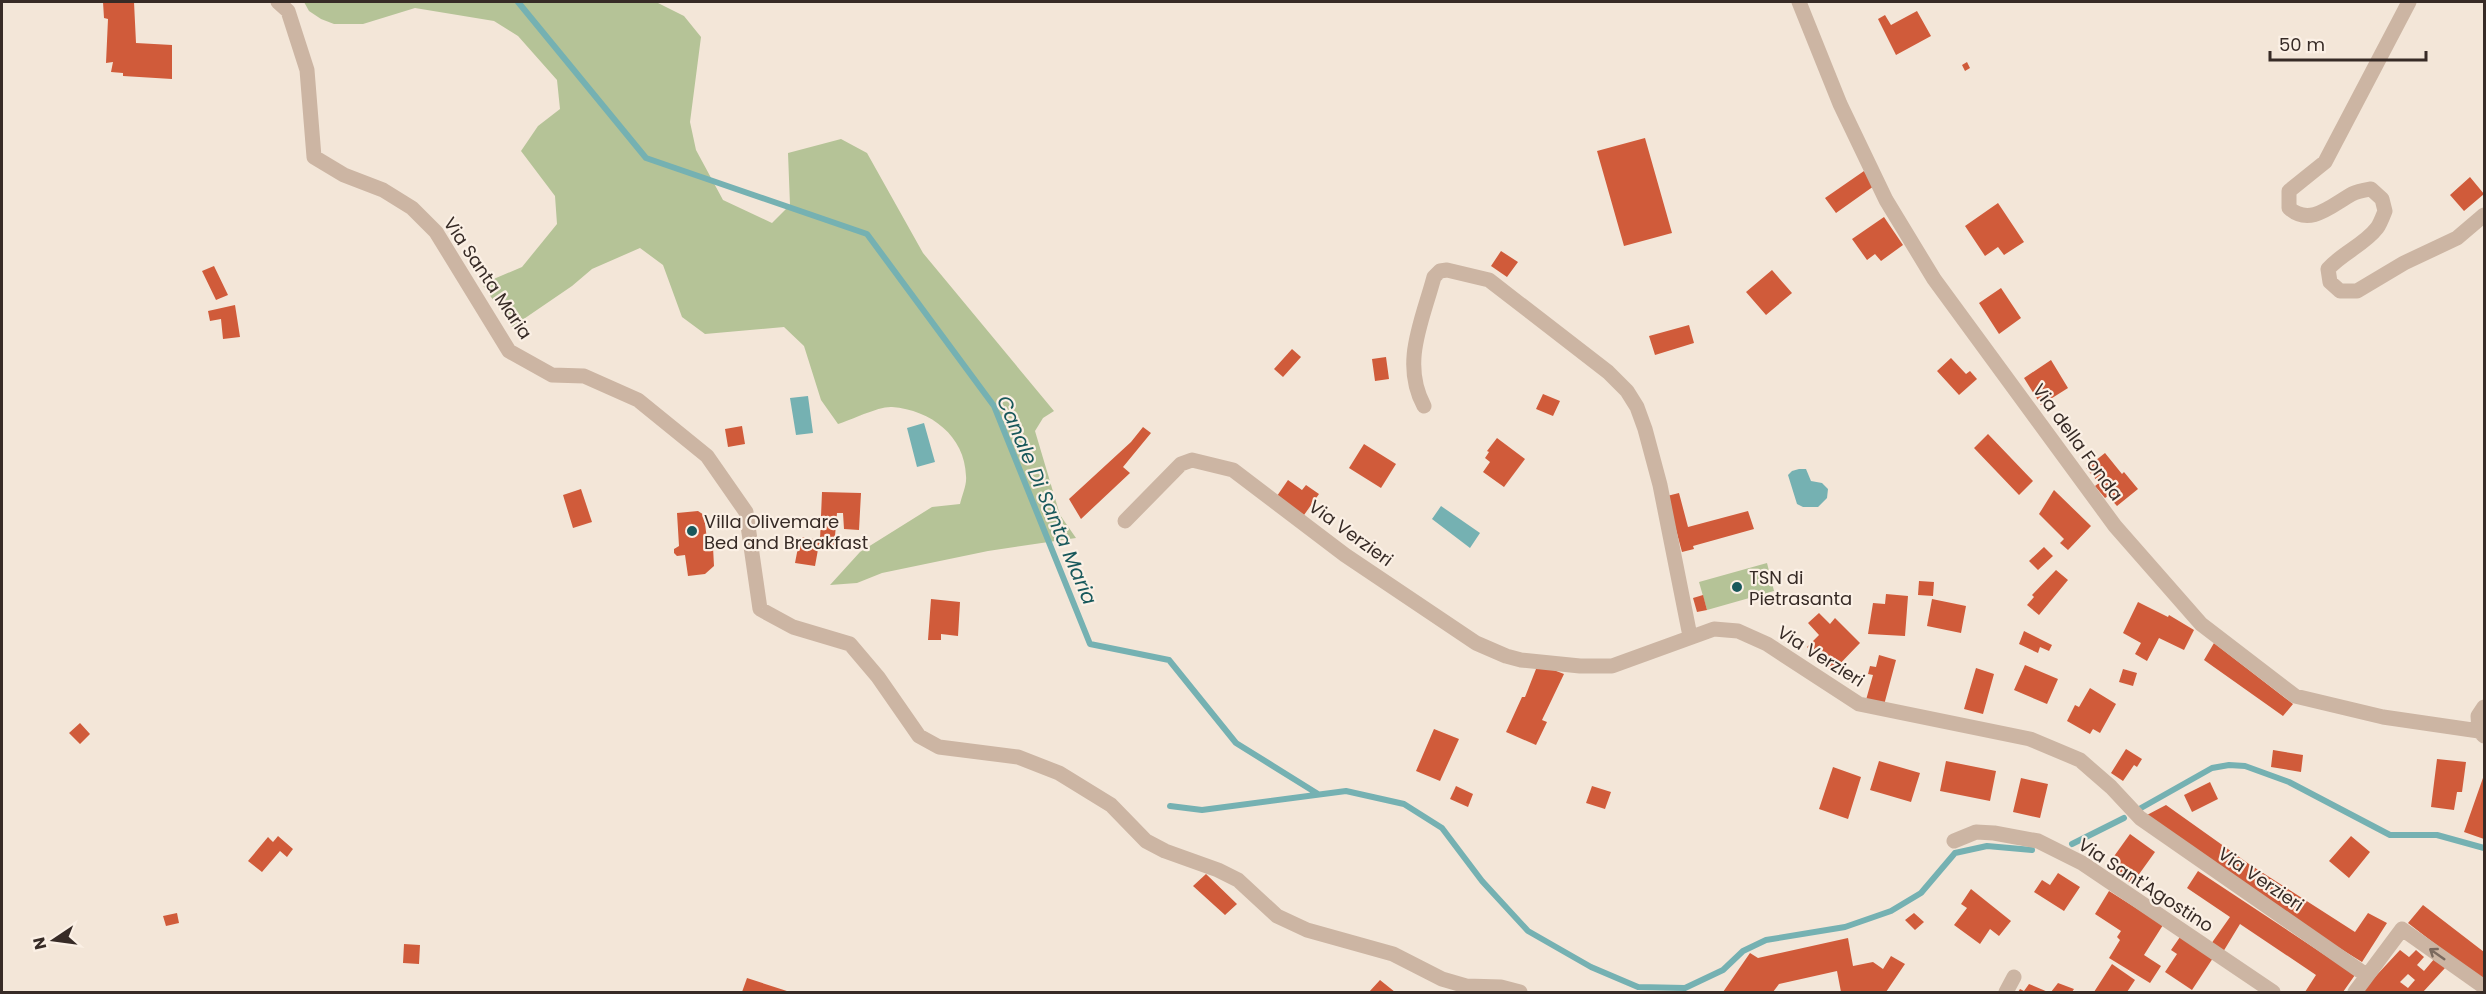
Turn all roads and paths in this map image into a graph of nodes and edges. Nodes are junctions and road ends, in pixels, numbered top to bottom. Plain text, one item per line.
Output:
1 (278, 2) edge
2 (1799, 2) edge
3 (2409, 2) edge
4 (2484, 215) edge
5 (1424, 406) dead end
6 (1125, 521) dead end
7 (1690, 636) junction
8 (2484, 707) edge
9 (2482, 733) edge
10 (1954, 841) dead end
11 (2366, 975) junction
12 (2014, 977) dead end
13 (2484, 987) edge
14 (1520, 993) edge
15 (2006, 993) edge
16 (2272, 993) edge
17 (2355, 993) edge

1 - 14 street, Via Santa Maria
2 - 9 street, Via della Fonda
3 - 4 street
5 - 7 street
6 - 7 street, Via Verzieri
7 - 11 street, Via Verzieri
8 - 9 street
10 - 16 street, Via Sant'Agostino
13 -> 11 street
11 - 17 street
12 - 15 street

